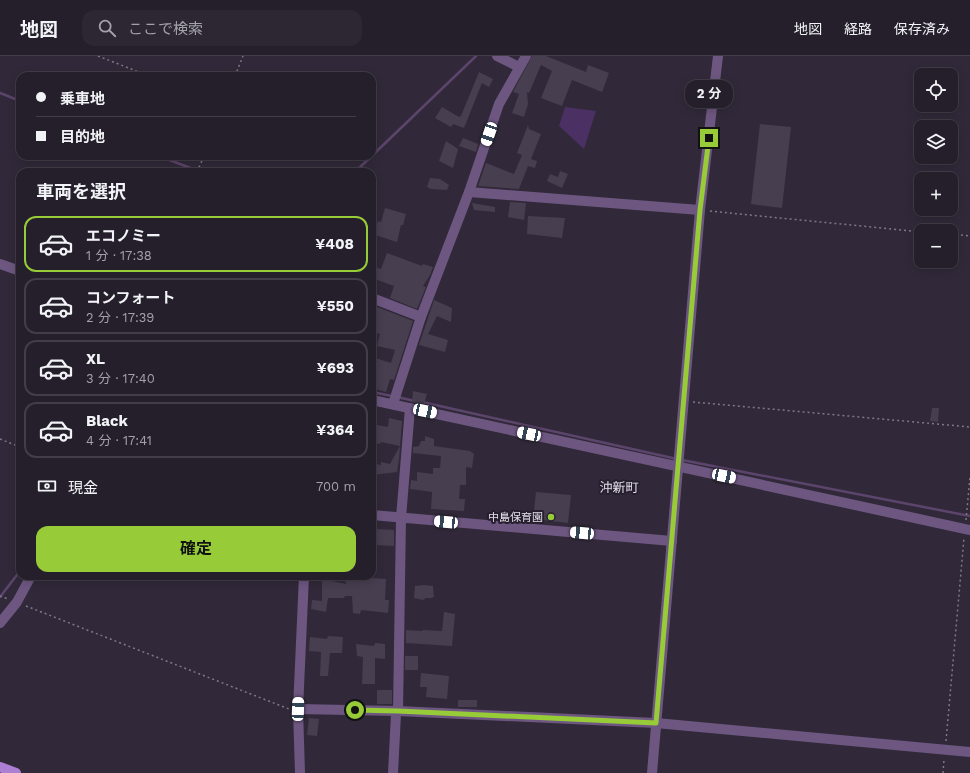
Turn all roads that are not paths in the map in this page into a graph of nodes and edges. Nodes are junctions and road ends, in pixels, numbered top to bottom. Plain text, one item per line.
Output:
1 (496, 56) edge
2 (526, 56) edge
3 (718, 56) edge
4 (519, 67) junction
5 (469, 192) junction
6 (700, 210) junction
7 (0, 264) edge
8 (16, 270) edge
9 (376, 300) edge
10 (421, 317) junction
11 (376, 401) edge
12 (393, 404) junction
13 (410, 408) junction
14 (678, 466) junction
15 (376, 515) edge
16 (401, 518) junction
17 (967, 530) edge
18 (672, 541) junction
19 (29, 580) edge
20 (304, 580) edge
21 (0, 624) edge
22 (298, 709) junction
23 (398, 711) junction
24 (656, 723) junction
25 (970, 752) edge
26 (0, 767) edge
27 (16, 773) edge
28 (300, 773) edge
29 (392, 773) edge
30 (652, 773) edge

1 - 4 street
2 - 4 street
3 - 6 street
4 - 5 street
5 - 6 street
5 - 10 street
6 - 14 street
7 - 8 street
9 - 10 street
10 - 12 street
11 - 12 street
12 - 13 street
13 - 14 street
13 - 16 street
14 - 17 street
14 - 18 street
15 - 16 street
16 - 18 street
16 - 23 street
18 - 24 street
19 - 21 street
20 - 22 street
22 - 23 street
22 - 28 street
23 - 24 street
23 - 29 street
24 - 25 street
24 - 30 street
26 - 27 main road

